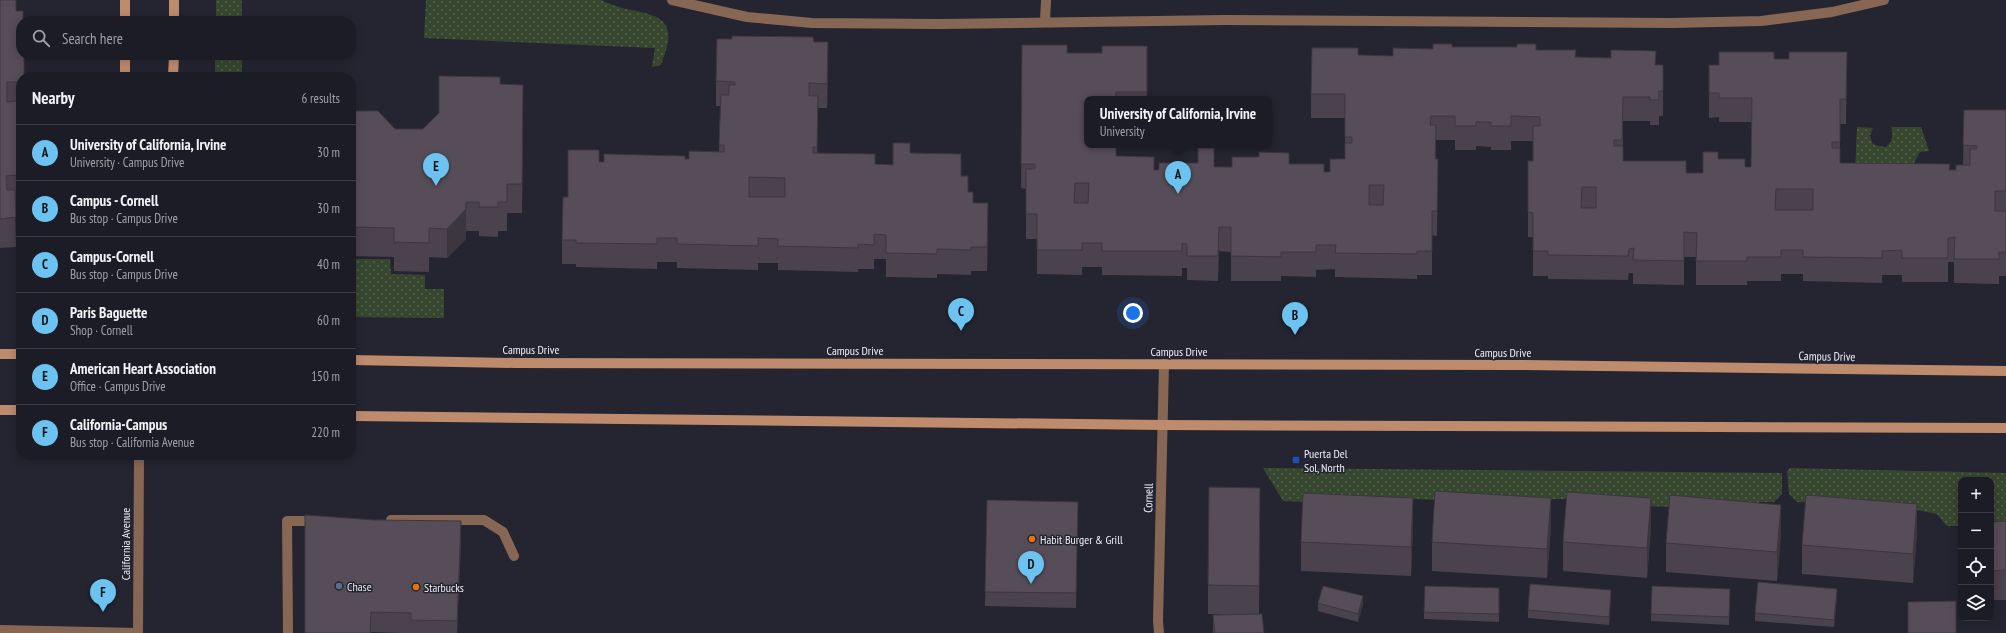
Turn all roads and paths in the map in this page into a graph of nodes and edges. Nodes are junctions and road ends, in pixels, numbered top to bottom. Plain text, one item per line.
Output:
1 (125, 0) edge
2 (174, 0) edge
3 (672, 0) edge
4 (1046, 0) edge
5 (1884, 0) edge
6 (125, 16) edge
7 (174, 16) edge
8 (1046, 22) junction
9 (125, 60) edge
10 (174, 60) edge
11 (125, 72) edge
12 (174, 72) edge
13 (0, 354) edge
14 (16, 354) edge
15 (356, 360) edge
16 (1164, 364) junction
17 (2006, 371) edge
18 (0, 410) edge
19 (16, 410) edge
20 (356, 416) edge
21 (1163, 425) junction
22 (2006, 428) edge
23 (139, 460) edge
24 (326, 520) edge
25 (381, 520) edge
26 (514, 556) dead end
27 (0, 630) edge
28 (138, 633) edge
29 (288, 633) edge
30 (1159, 633) edge

1 - 6 main road
2 - 7 main road
3 - 8 street
4 - 8 street
5 - 8 street
9 - 11 main road
10 - 12 main road
13 - 14 main road
15 - 16 main road, Campus Drive
16 - 17 main road, Campus Drive
16 - 21 street, Cornell
18 - 19 main road
20 - 21 main road
21 - 22 main road
21 - 30 street, Cornell
23 - 28 street, California Avenue
24 - 29 street
25 - 26 street
27 - 28 street

